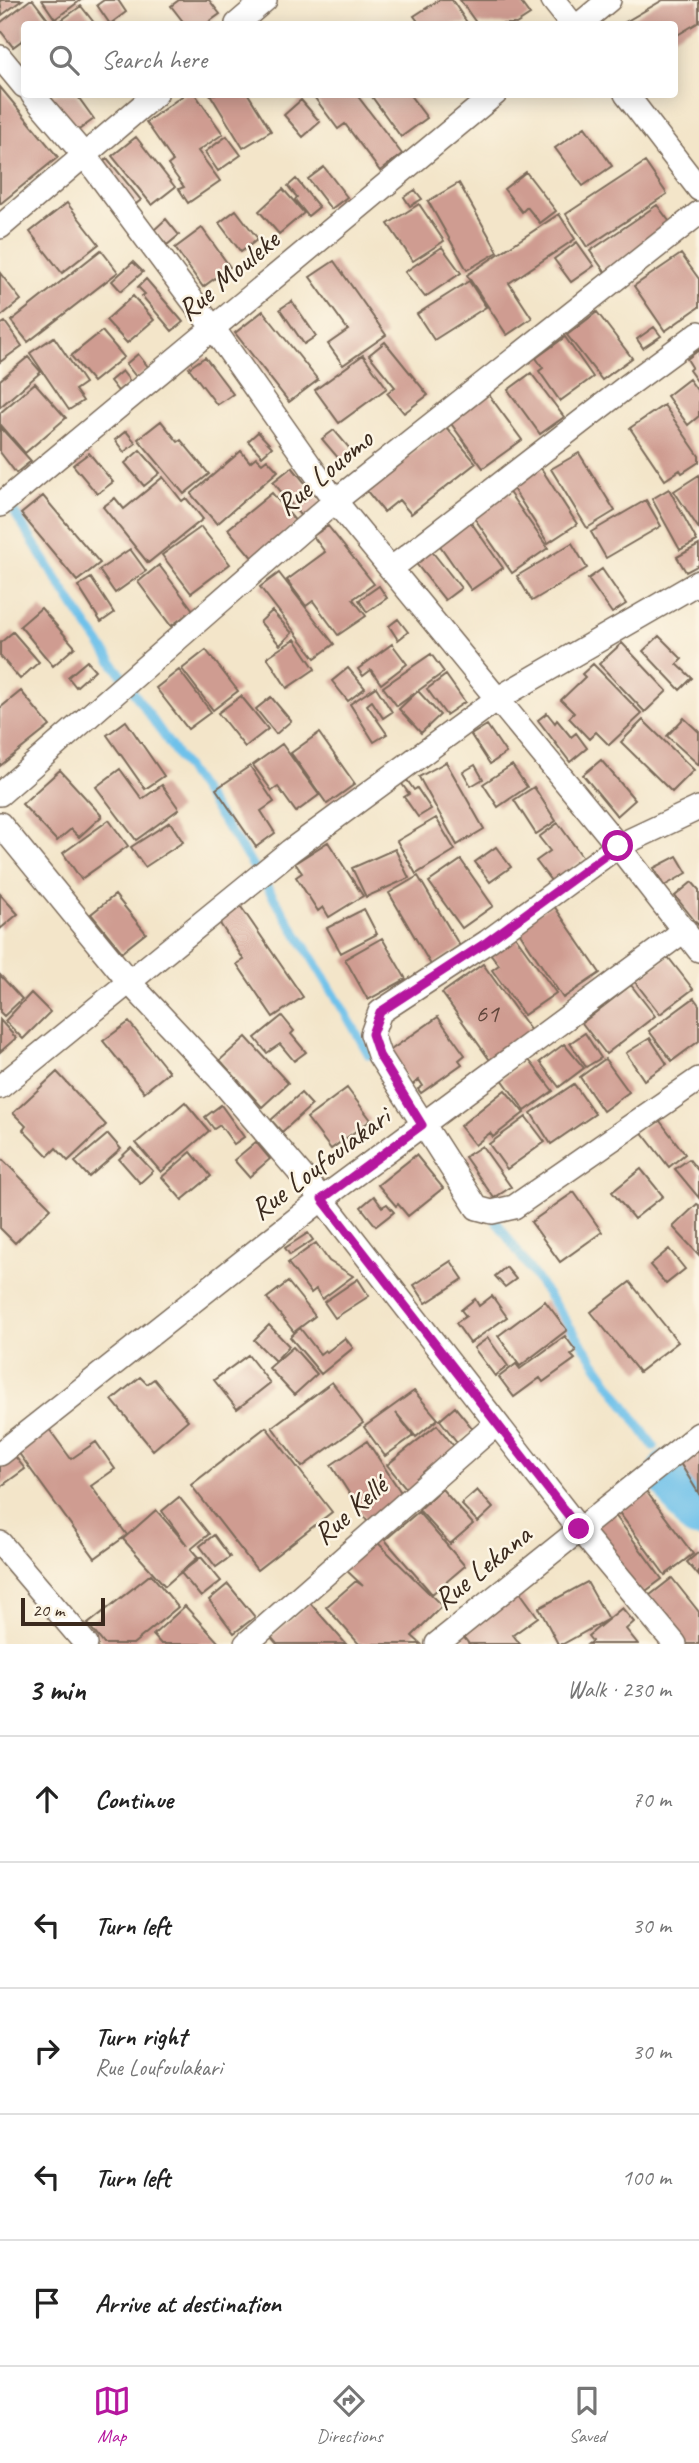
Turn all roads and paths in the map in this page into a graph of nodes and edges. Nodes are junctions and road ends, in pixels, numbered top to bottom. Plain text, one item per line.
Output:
1 (265, 0) edge
2 (552, 0) edge
3 (609, 0) edge
4 (240, 21) edge
5 (570, 21) edge
6 (584, 21) edge
7 (0, 57) edge
8 (21, 82) edge
9 (35, 98) edge
10 (151, 98) edge
11 (490, 98) edge
12 (629, 98) edge
13 (85, 156) junction
14 (699, 189) edge
15 (699, 213) edge
16 (0, 228) edge
17 (213, 328) junction
18 (699, 333) edge
19 (335, 501) junction
20 (0, 505) edge
21 (392, 568) junction
22 (699, 582) edge
23 (497, 699) junction
24 (0, 794) edge
25 (699, 808) edge
26 (0, 824) edge
27 (618, 846) junction
28 (685, 930) junction
29 (699, 950) edge
30 (130, 983) junction
31 (699, 1079) edge
32 (0, 1087) edge
33 (422, 1125) junction
34 (322, 1199) junction
35 (496, 1424) junction
36 (699, 1434) edge
37 (0, 1454) edge
38 (579, 1529) junction
39 (0, 1544) edge
40 (86, 1644) edge
41 (246, 1644) edge
42 (437, 1644) edge
43 (675, 1644) edge

1 - 4 street
2 - 5 street
3 - 6 street
7 - 8 street
9 - 13 street
10 - 13 street
11 - 17 street, Rue Mouleke
12 - 14 street
13 - 16 street
13 - 17 street
15 - 19 street, Rue Louomo
17 - 19 street
17 - 20 street, Rue Mouleke
18 - 21 street
19 - 21 street
19 - 24 street, Rue Louomo
21 - 23 street
22 - 23 street
23 - 27 street
23 - 30 street
25 - 27 street
26 - 30 street
27 - 28 street
27 - 33 street
28 - 29 street
28 - 33 street, Rue Loufoulakari
30 - 32 street
30 - 34 street
31 - 33 street
33 - 34 street, Rue Loufoulakari
34 - 35 street
34 - 37 street, Rue Loufoulakari
35 - 38 street
35 - 41 street, Rue Kellé
36 - 38 street, Rue Lekana
38 - 42 street, Rue Lekana
38 - 43 street
39 - 40 street

